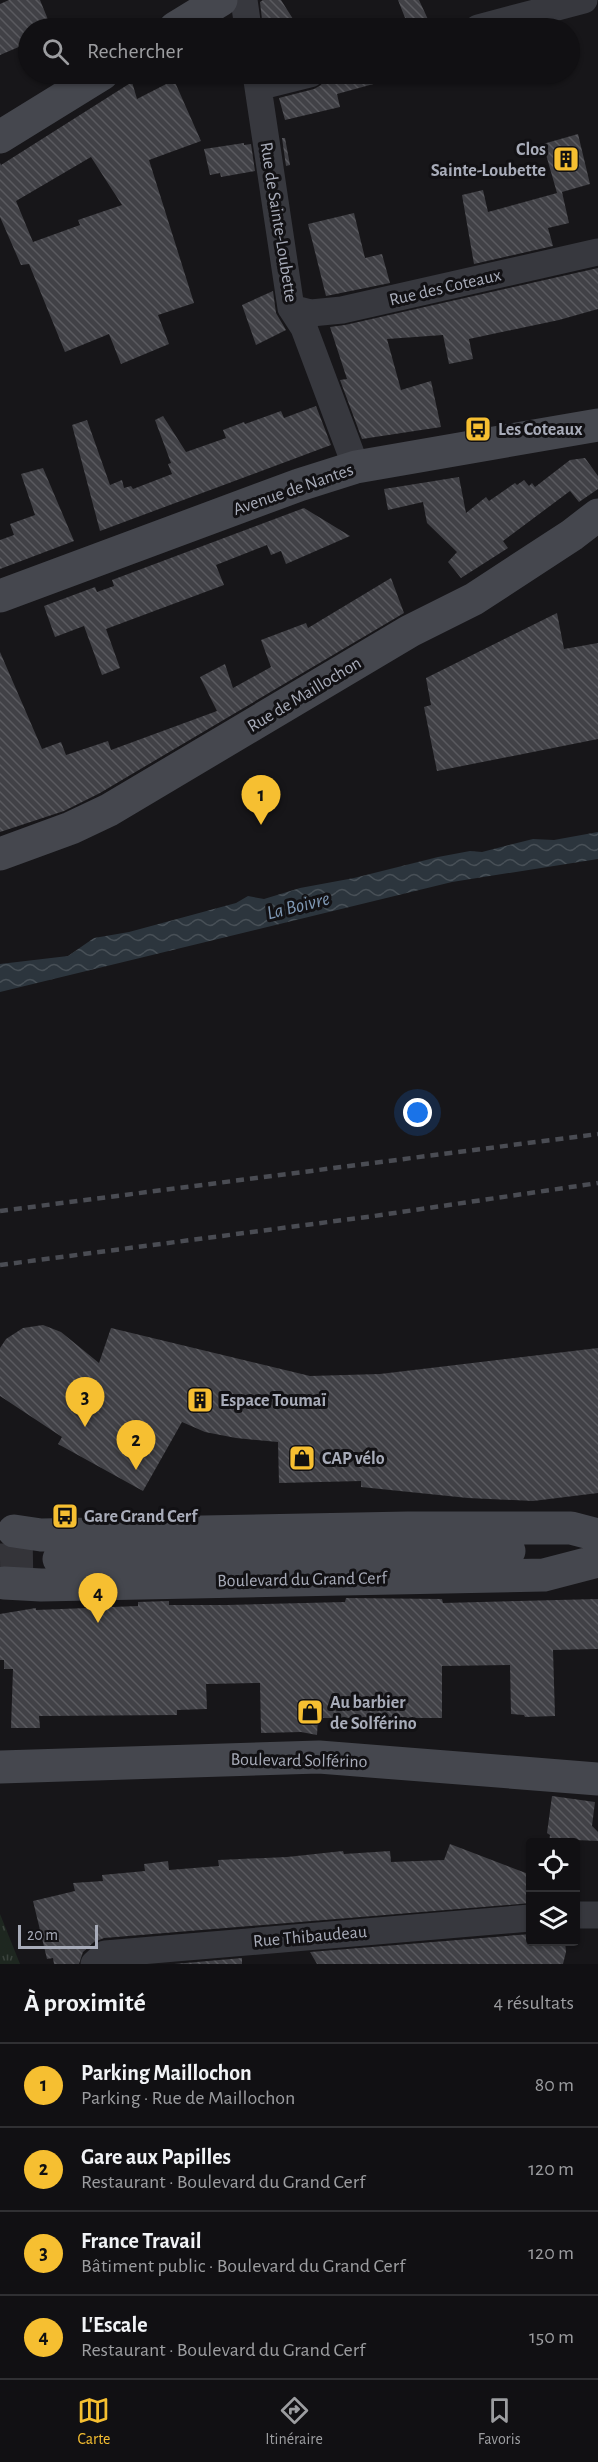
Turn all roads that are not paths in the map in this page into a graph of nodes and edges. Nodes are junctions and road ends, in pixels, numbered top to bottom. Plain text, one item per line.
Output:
1 (221, 0) edge
2 (244, 0) edge
3 (584, 0) edge
4 (191, 18) edge
5 (247, 18) edge
6 (516, 18) edge
7 (86, 84) edge
8 (258, 84) edge
9 (0, 137) edge
10 (598, 252) edge
11 (291, 308) junction
12 (598, 425) edge
13 (356, 467) junction
14 (598, 515) edge
15 (0, 596) edge
16 (0, 855) edge
17 (7, 1523) edge
18 (598, 1535) edge
19 (598, 1549) edge
20 (59, 1559) tunnel mouth
21 (598, 1561) edge
22 (2, 1584) edge
23 (0, 1767) edge
24 (598, 1779) edge
25 (580, 1915) edge
26 (598, 1915) edge
27 (526, 1918) edge
28 (94, 1964) edge

1 - 4 street
2 - 5 street
3 - 6 street
7 - 9 street
8 - 11 street, Rue de Sainte-Loubette
10 - 11 street, Rue des Coteaux
11 - 13 street, Rue de Sainte-Loubette
12 - 13 street, Avenue de Nantes
13 - 15 street, Avenue de Nantes
14 - 16 street, Rue de Maillochon
17 - 18 street
17 - 22 street
19 - 20 street, Boulevard du Grand Cerf
21 - 22 street, Boulevard du Grand Cerf
23 - 24 street, Boulevard Solférino
25 - 26 street
27 - 28 street, Rue Thibaudeau

